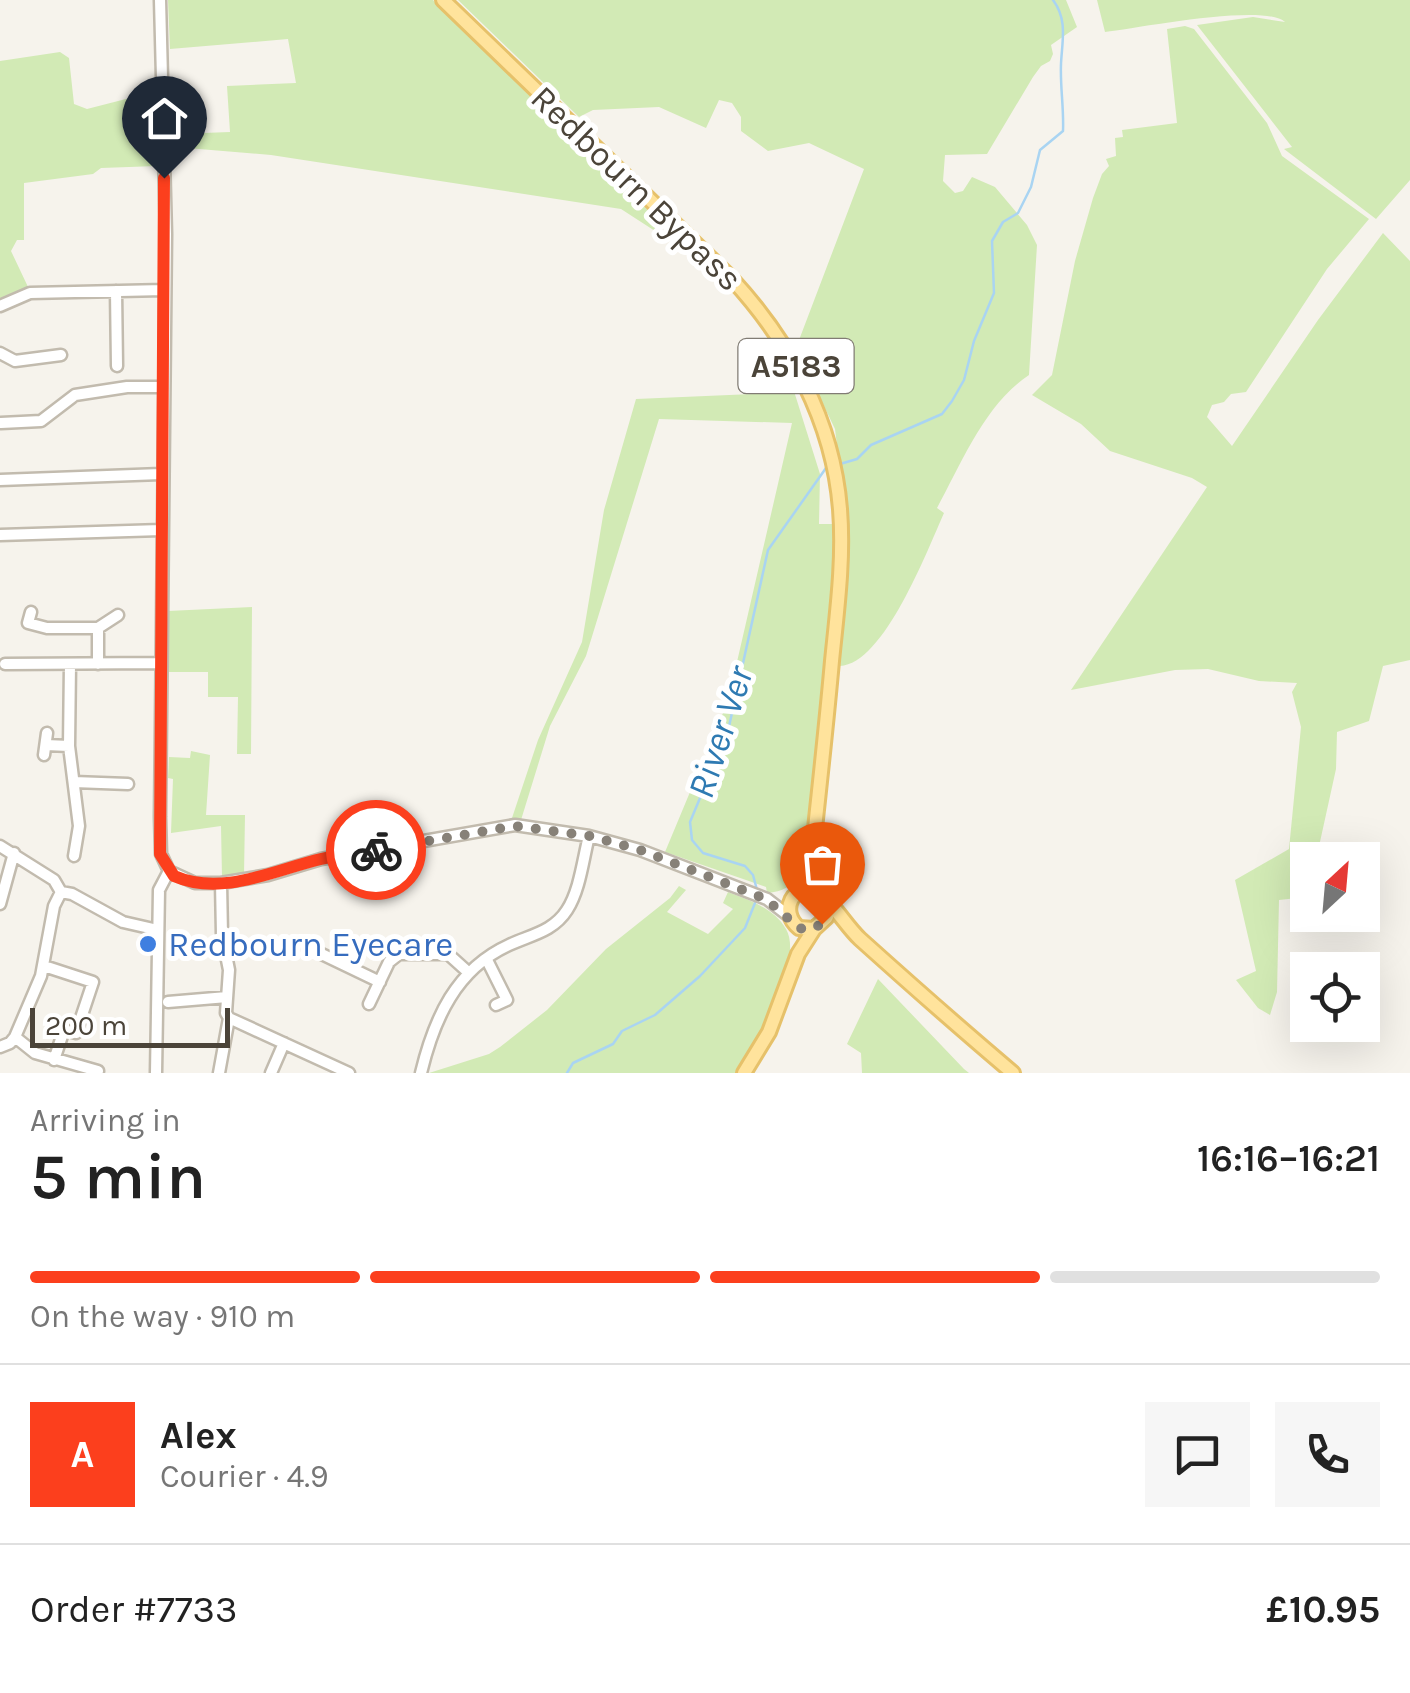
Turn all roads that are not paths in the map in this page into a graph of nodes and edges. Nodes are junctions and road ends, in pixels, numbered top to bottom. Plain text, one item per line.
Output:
1 (160, 0) edge
2 (443, 0) edge
3 (164, 290) junction
4 (116, 291) junction
5 (0, 306) edge
6 (0, 352) edge
7 (61, 355) dead end
8 (118, 366) dead end
9 (163, 387) junction
10 (7, 427) edge
11 (161, 474) junction
12 (0, 480) edge
13 (161, 530) junction
14 (0, 535) edge
15 (31, 612) dead end
16 (118, 615) dead end
17 (98, 628) junction
18 (5, 664) dead end
19 (70, 664) junction
20 (98, 664) junction
21 (160, 664) junction
22 (46, 745) dead end
23 (69, 746) junction
24 (74, 782) junction
25 (128, 784) dead end
26 (590, 836) junction
27 (0, 846) edge
28 (14, 853) junction
29 (74, 856) dead end
30 (811, 867) junction
31 (169, 871) junction
32 (220, 883) junction
33 (62, 892) junction
34 (796, 895) junction
35 (759, 896) junction
36 (822, 898) junction
37 (0, 904) edge
38 (792, 921) junction
39 (818, 927) junction
40 (158, 930) junction
41 (852, 931) junction
42 (304, 946) dead end
43 (798, 954) junction
44 (487, 960) junction
45 (44, 966) junction
46 (468, 972) junction
47 (380, 982) junction
48 (227, 998) junction
49 (162, 1002) junction
50 (369, 1004) dead end
51 (496, 1006) dead end
52 (229, 1018) junction
53 (14, 1036) junction
54 (284, 1043) junction
55 (0, 1046) edge
56 (54, 1060) junction
57 (98, 1071) edge
58 (156, 1073) edge
59 (218, 1073) edge
60 (271, 1073) edge
61 (348, 1073) edge
62 (421, 1073) edge
63 (744, 1073) edge
64 (1012, 1073) edge

1 - 3 street
2 - 30 main road, Redbourn Bypass / A5183
3 - 4 street
3 - 9 street
4 - 5 street
4 - 8 street
6 - 7 street
9 - 10 street
9 - 11 street
11 - 12 street
11 - 13 street
13 - 14 street
13 - 21 street
15 - 17 street
16 - 17 street
17 - 20 street
18 - 19 street
19 - 20 street
19 - 23 street
20 - 21 street
21 - 31 street
22 - 23 street
23 - 24 street
24 - 25 street
24 - 29 street
26 - 32 street
26 - 35 street
26 - 44 street
27 - 28 street
28 - 33 street
28 - 37 street
30 - 34 main road, Redbourn Bypass / A5183
30 - 36 main road, Redbourn Bypass / A5183
31 - 32 street
31 - 40 street
32 - 48 street
33 - 40 street
33 - 45 street
34 - 35 street
34 - 36 main road
34 - 38 main road
35 - 38 street
36 - 39 main road
36 - 41 main road
38 - 39 main road
38 - 43 main road
39 - 41 main road
39 - 43 main road
40 - 49 street
41 - 64 main road
42 - 47 street
43 - 63 main road
44 - 46 street
44 - 51 street
45 - 53 street
45 - 56 street
46 - 47 street
46 - 62 street
47 - 50 street
48 - 49 street
48 - 52 street
49 - 58 street
52 - 54 street
52 - 59 street
53 - 55 street
53 - 56 street
54 - 60 street
54 - 61 street
56 - 57 street

